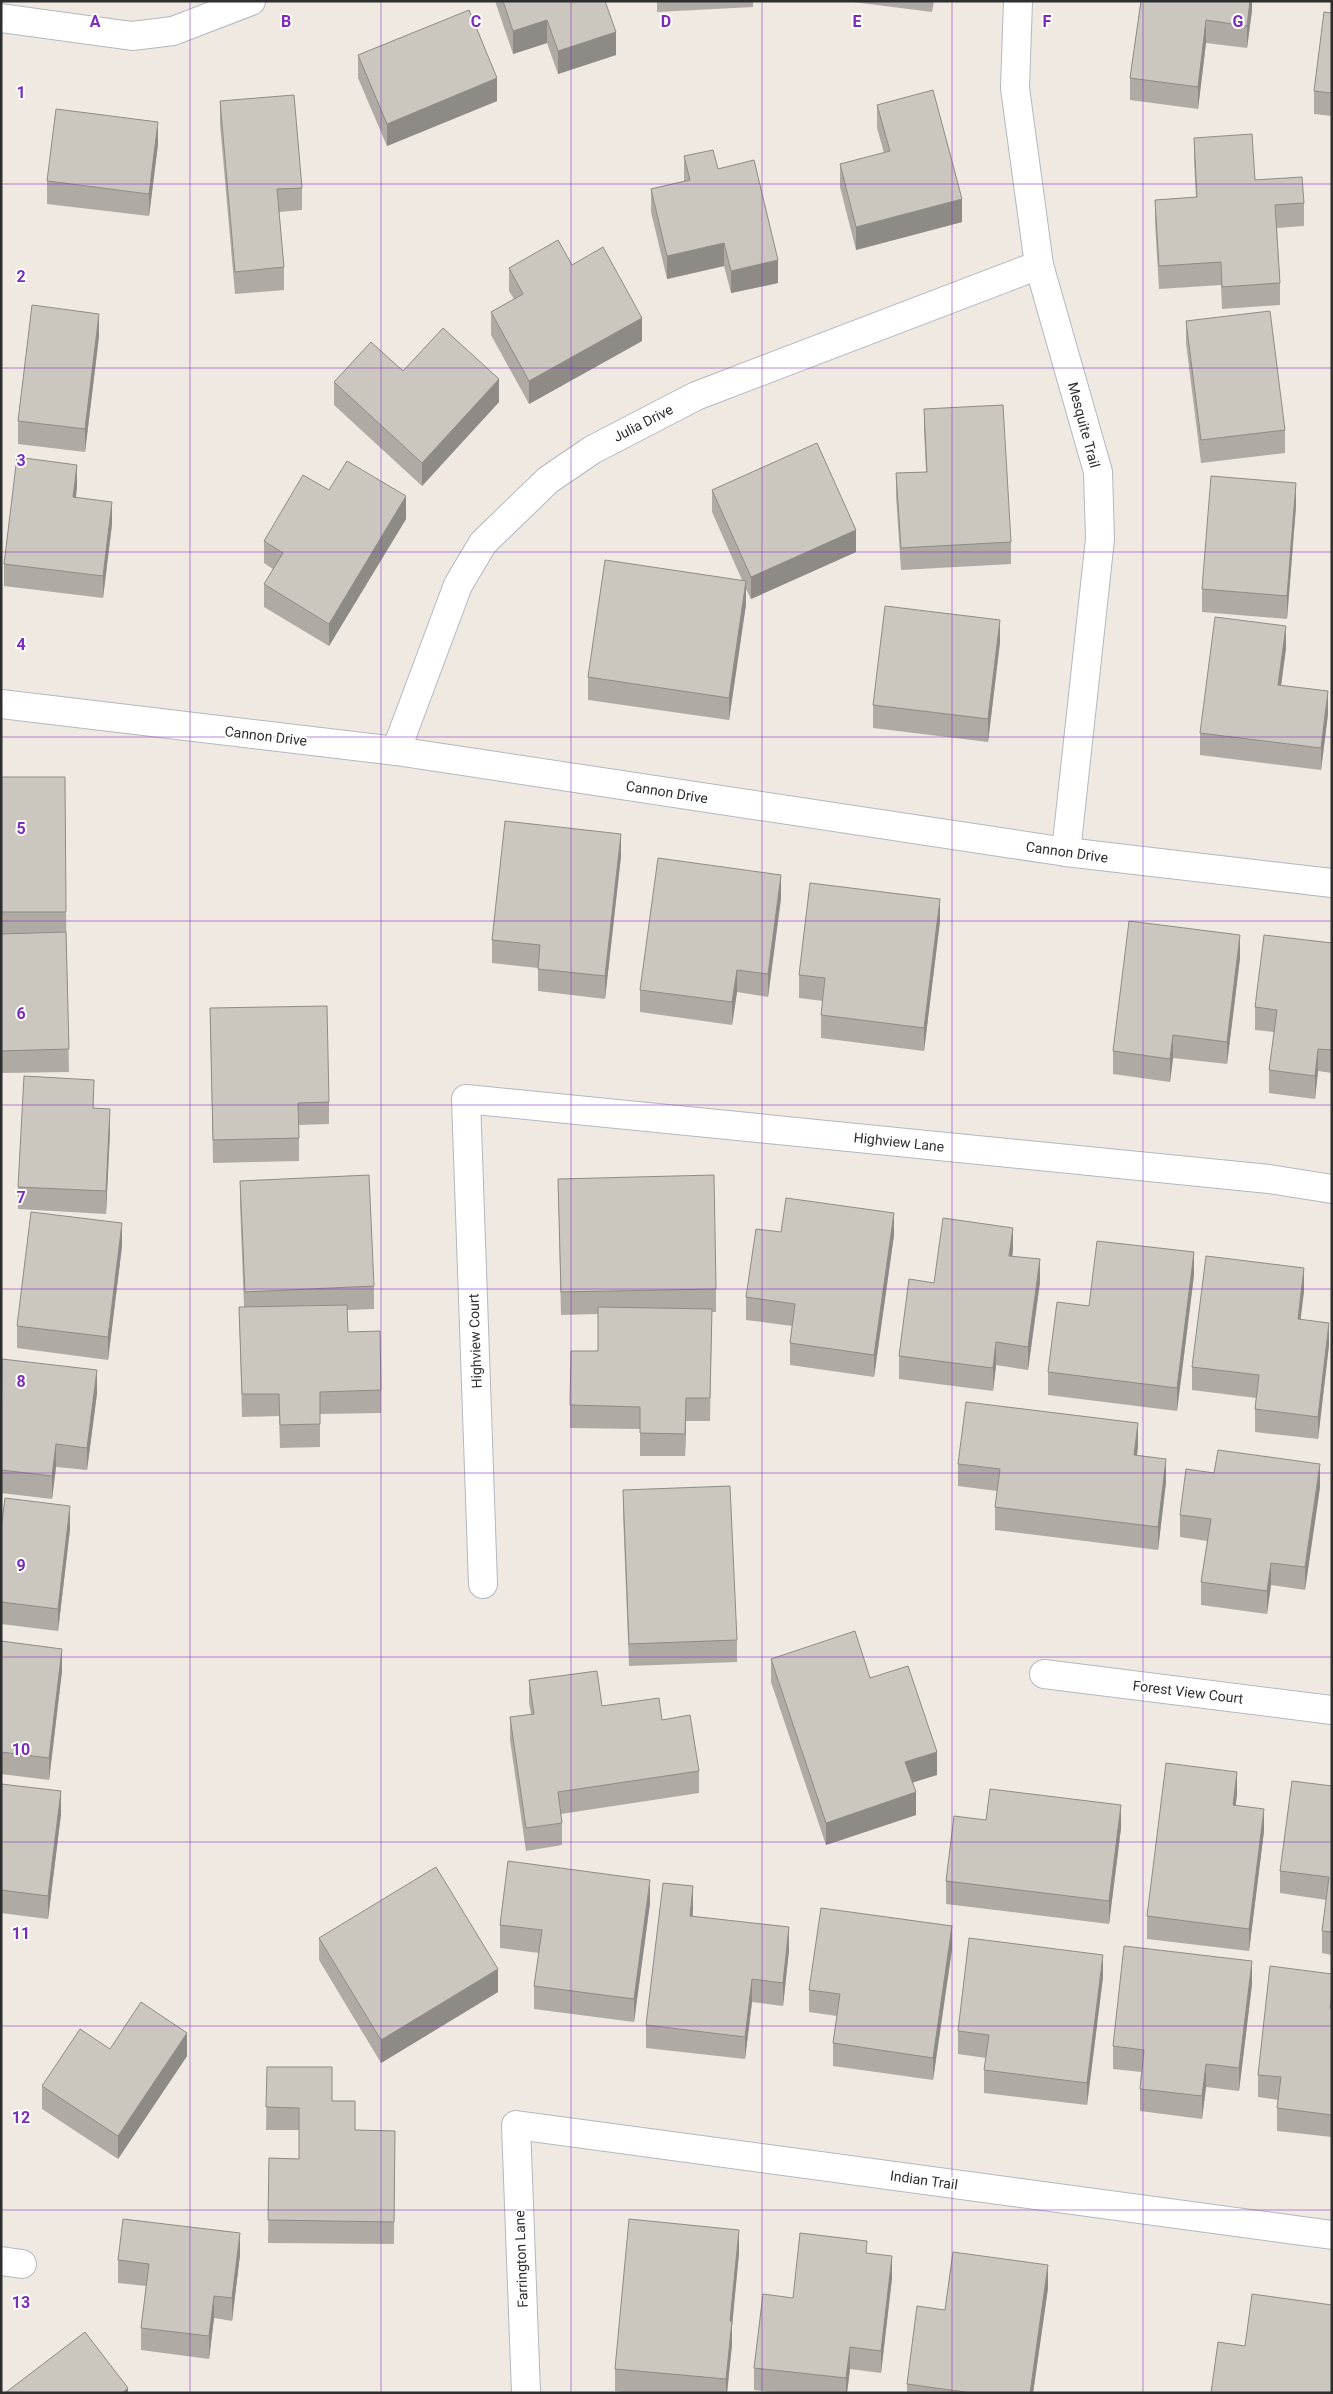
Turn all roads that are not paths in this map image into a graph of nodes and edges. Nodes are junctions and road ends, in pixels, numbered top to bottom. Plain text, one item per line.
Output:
1 (251, 1) edge
2 (1018, 1) edge
3 (1, 18) edge
4 (1039, 264) junction
5 (1, 704) edge
6 (396, 751) junction
7 (1066, 852) junction
8 (1332, 883) edge
9 (466, 1099) joint
10 (1332, 1189) edge
11 (483, 1584) dead end
12 (1044, 1674) dead end
13 (1332, 1710) edge
14 (516, 2125) joint
15 (1332, 2235) edge
16 (526, 2393) edge

1 - 3 street
2 - 4 street, Mesquite Trail
4 - 6 street, Julia Drive
4 - 7 street, Mesquite Trail
5 - 6 street, Cannon Drive
6 - 7 street, Cannon Drive
7 - 8 street, Cannon Drive
9 - 10 street, Highview Lane
9 - 11 street, Highview Court
12 - 13 street, Forest View Court
14 - 15 street, Indian Trail
14 - 16 street, Farrington Lane

